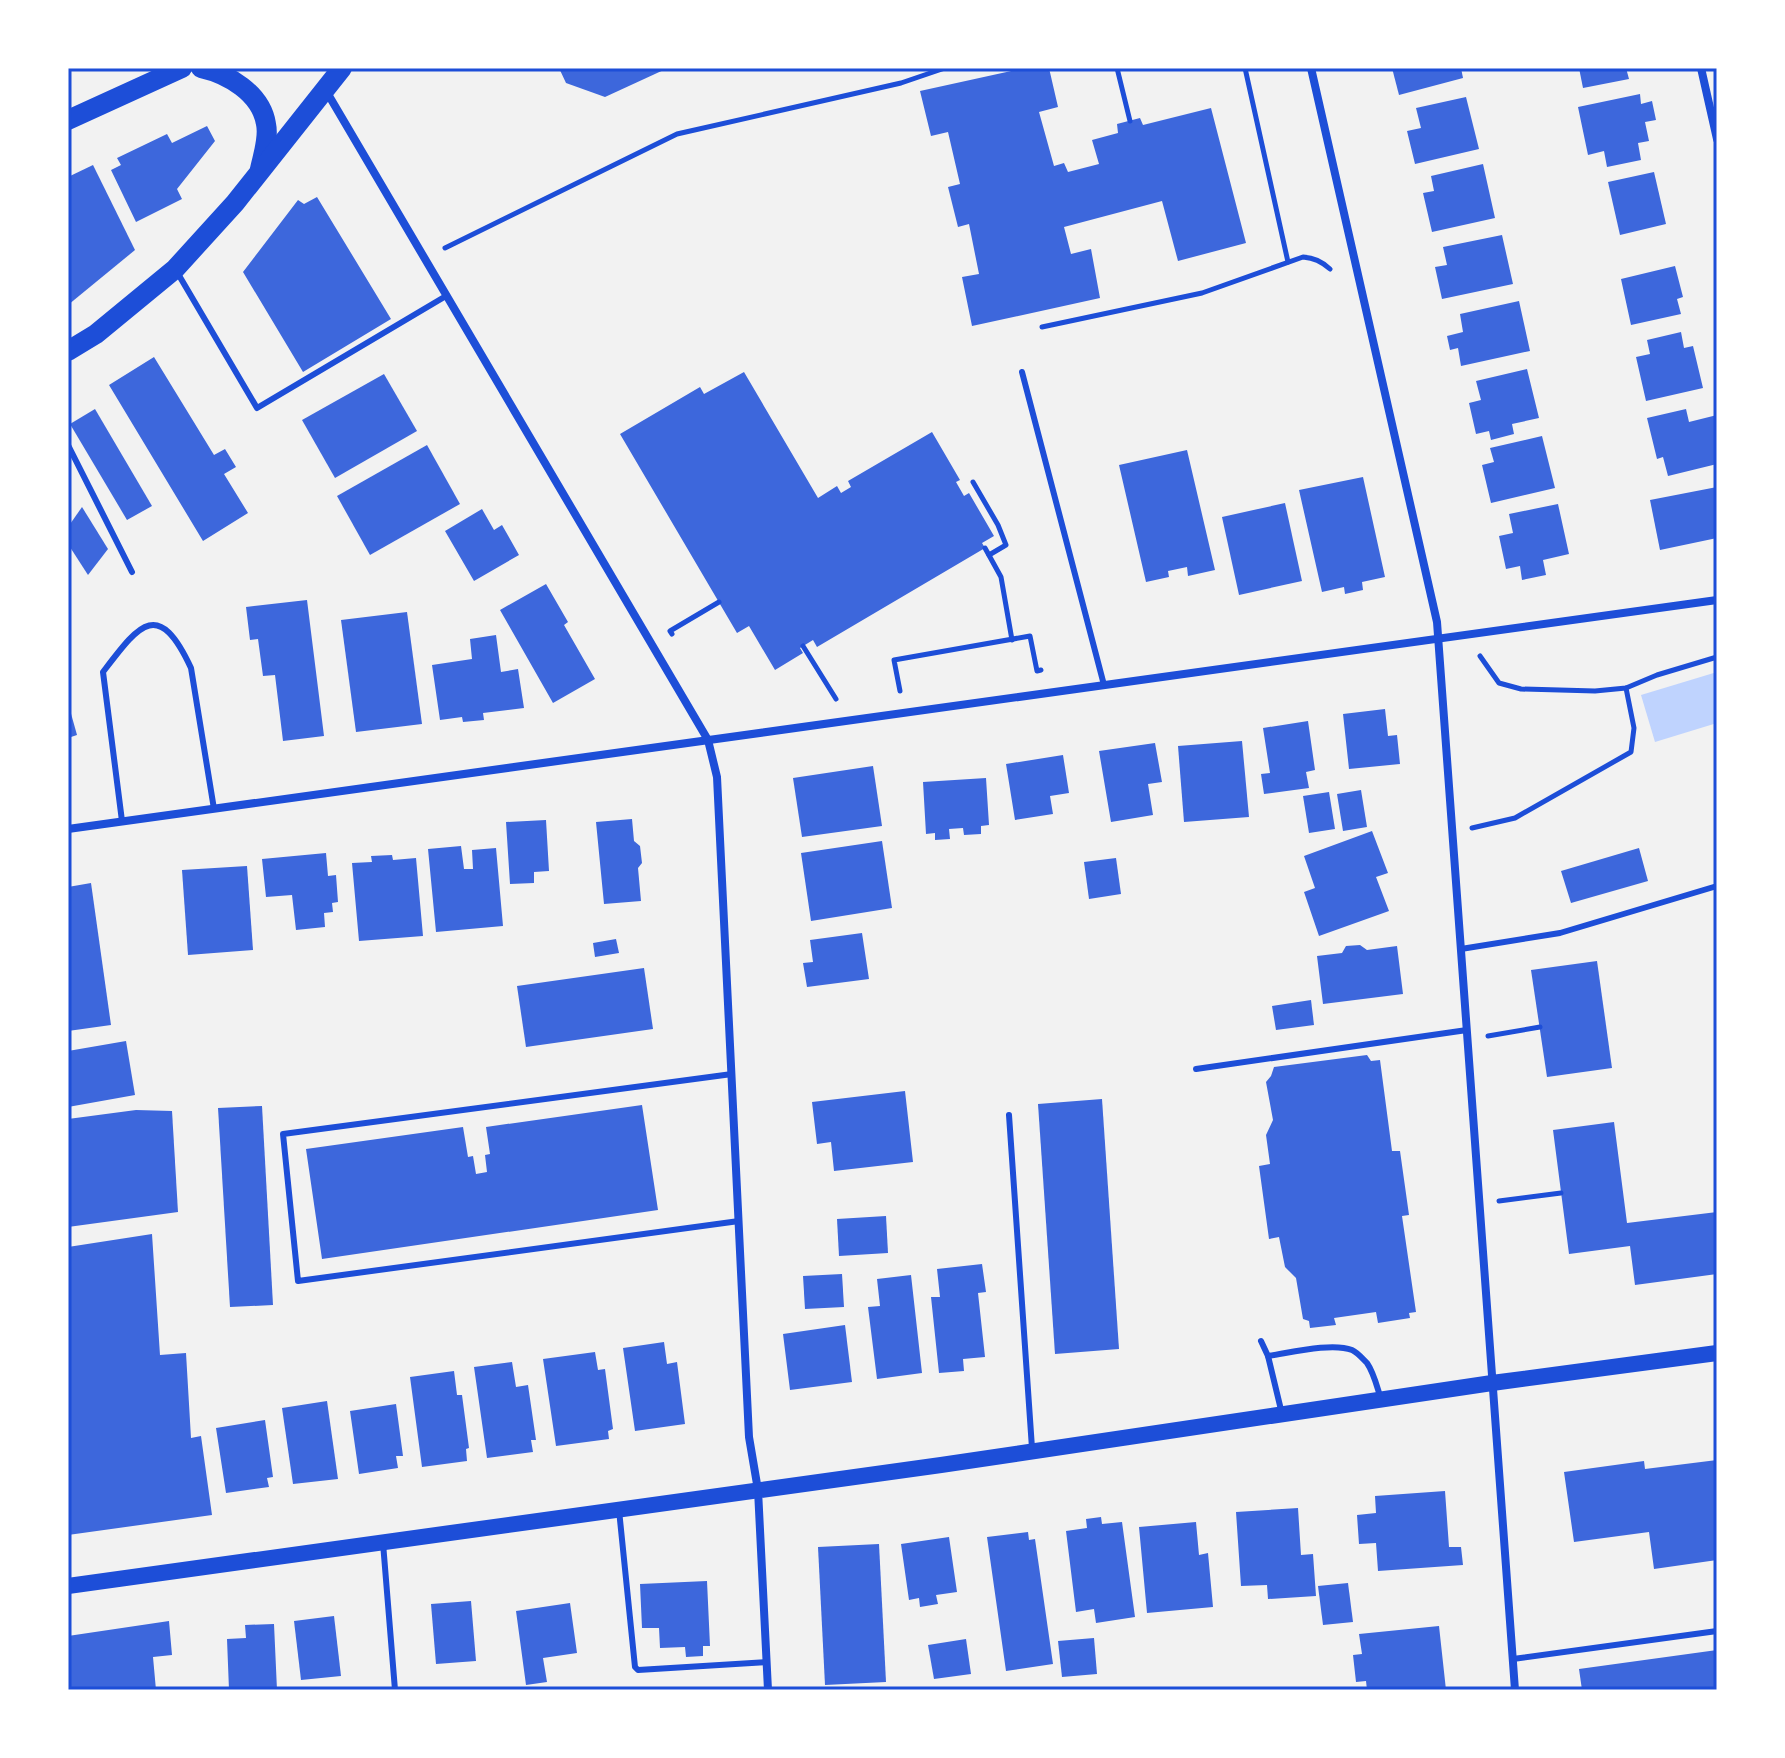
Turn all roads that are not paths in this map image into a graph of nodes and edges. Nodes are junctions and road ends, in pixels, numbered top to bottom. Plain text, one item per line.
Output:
1 (182, 68) edge
2 (201, 68) edge
3 (342, 68) edge
4 (1311, 68) edge
5 (1701, 68) edge
6 (325, 88) junction
7 (68, 120) edge
8 (1717, 139) edge
9 (260, 173) junction
10 (175, 269) junction
11 (446, 296) junction
12 (68, 351) edge
13 (1022, 372) dead end
14 (68, 445) edge
15 (132, 572) dead end
16 (1717, 600) edge
17 (1439, 638) junction
18 (1104, 685) junction
19 (708, 740) junction
20 (214, 809) junction
21 (122, 821) junction
22 (68, 829) edge
23 (1717, 886) edge
24 (1461, 949) junction
25 (1467, 1035) junction
26 (1196, 1069) dead end
27 (732, 1074) junction
28 (1009, 1115) dead end
29 (739, 1221) junction
30 (1261, 1341) dead end
31 (1717, 1353) edge
32 (1268, 1356) junction
33 (1492, 1383) junction
34 (1381, 1399) junction
35 (1282, 1414) junction
36 (1032, 1452) junction
37 (758, 1490) junction
38 (619, 1510) junction
39 (383, 1543) junction
40 (68, 1586) edge
41 (1717, 1631) edge
42 (1513, 1659) junction
43 (767, 1662) junction
44 (395, 1690) edge
45 (768, 1690) edge
46 (1515, 1690) edge

1 - 7 main road
2 - 9 main road
3 - 6 main road
4 - 17 street
5 - 8 street
6 - 9 main road
6 - 11 street
9 - 10 main road
10 - 11 lane
10 - 12 main road
11 - 19 street
13 - 18 lane
14 - 15 lane
16 - 17 street
17 - 18 street
17 - 24 street
18 - 19 street
19 - 20 street
19 - 27 street
20 - 21 street
20 - 21 lane
21 - 22 street
23 - 24 lane
24 - 25 street
25 - 26 lane
25 - 33 street
27 - 29 street
27 - 29 lane
28 - 36 lane
29 - 37 street
30 - 32 lane
31 - 33 main road
32 - 34 lane
32 - 35 lane
33 - 34 main road
33 - 42 street
34 - 35 main road
35 - 36 main road
36 - 37 main road
37 - 38 main road
37 - 43 street
38 - 39 main road
38 - 43 lane
39 - 40 main road
39 - 44 lane
41 - 42 lane
42 - 46 street
43 - 45 street

